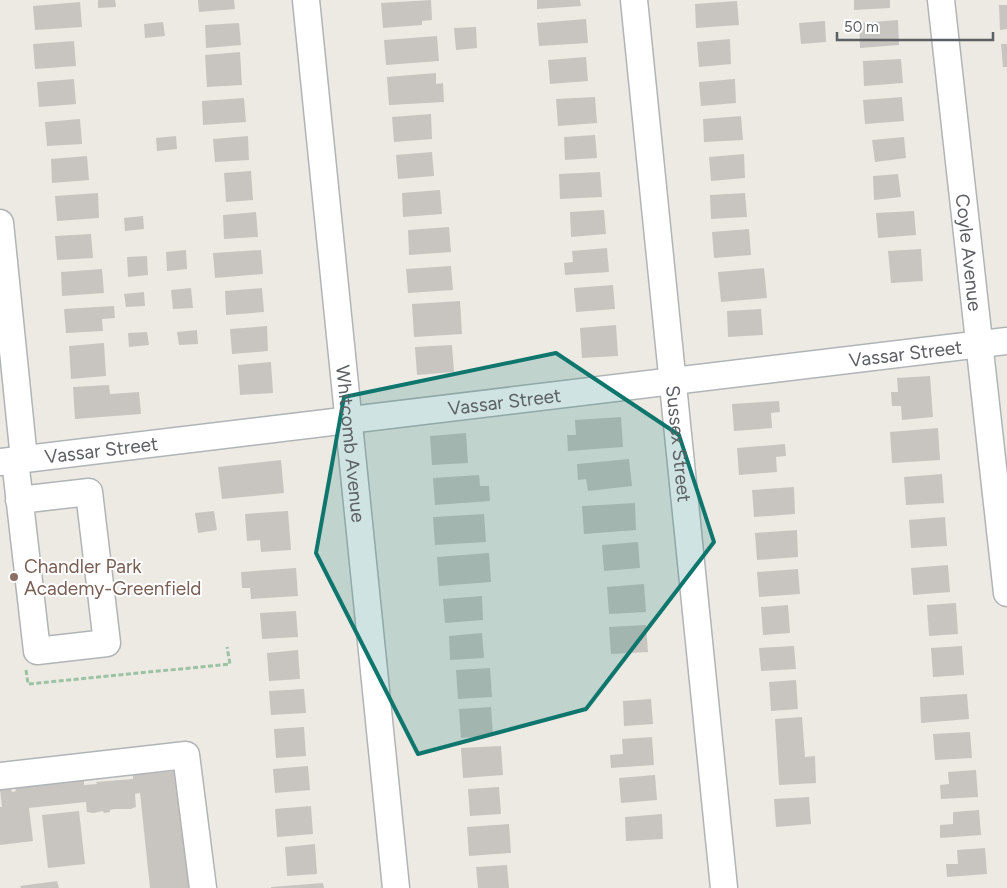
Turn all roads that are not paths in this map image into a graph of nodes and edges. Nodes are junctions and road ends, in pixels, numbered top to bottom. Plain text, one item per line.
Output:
1 (306, 0) edge
2 (634, 0) edge
3 (941, 0) edge
4 (0, 223) edge
5 (1007, 341) edge
6 (979, 345) junction
7 (673, 381) junction
8 (348, 420) junction
9 (13, 460) edge
10 (20, 500) junction
11 (1007, 593) edge
12 (0, 776) edge
13 (203, 888) edge
14 (396, 888) edge
15 (724, 888) edge

1 - 8 street, Whitcomb Avenue
2 - 7 street, Sussex Street
3 - 6 street, Coyle Avenue
4 - 9 street
5 - 6 street, Vassar Street
6 - 7 street, Vassar Street
6 - 11 street, Coyle Avenue
7 - 8 street, Vassar Street
7 - 15 street, Sussex Street
8 - 9 street, Vassar Street
8 - 14 street, Whitcomb Avenue
9 - 10 street
10 - 10 street
12 - 13 street

